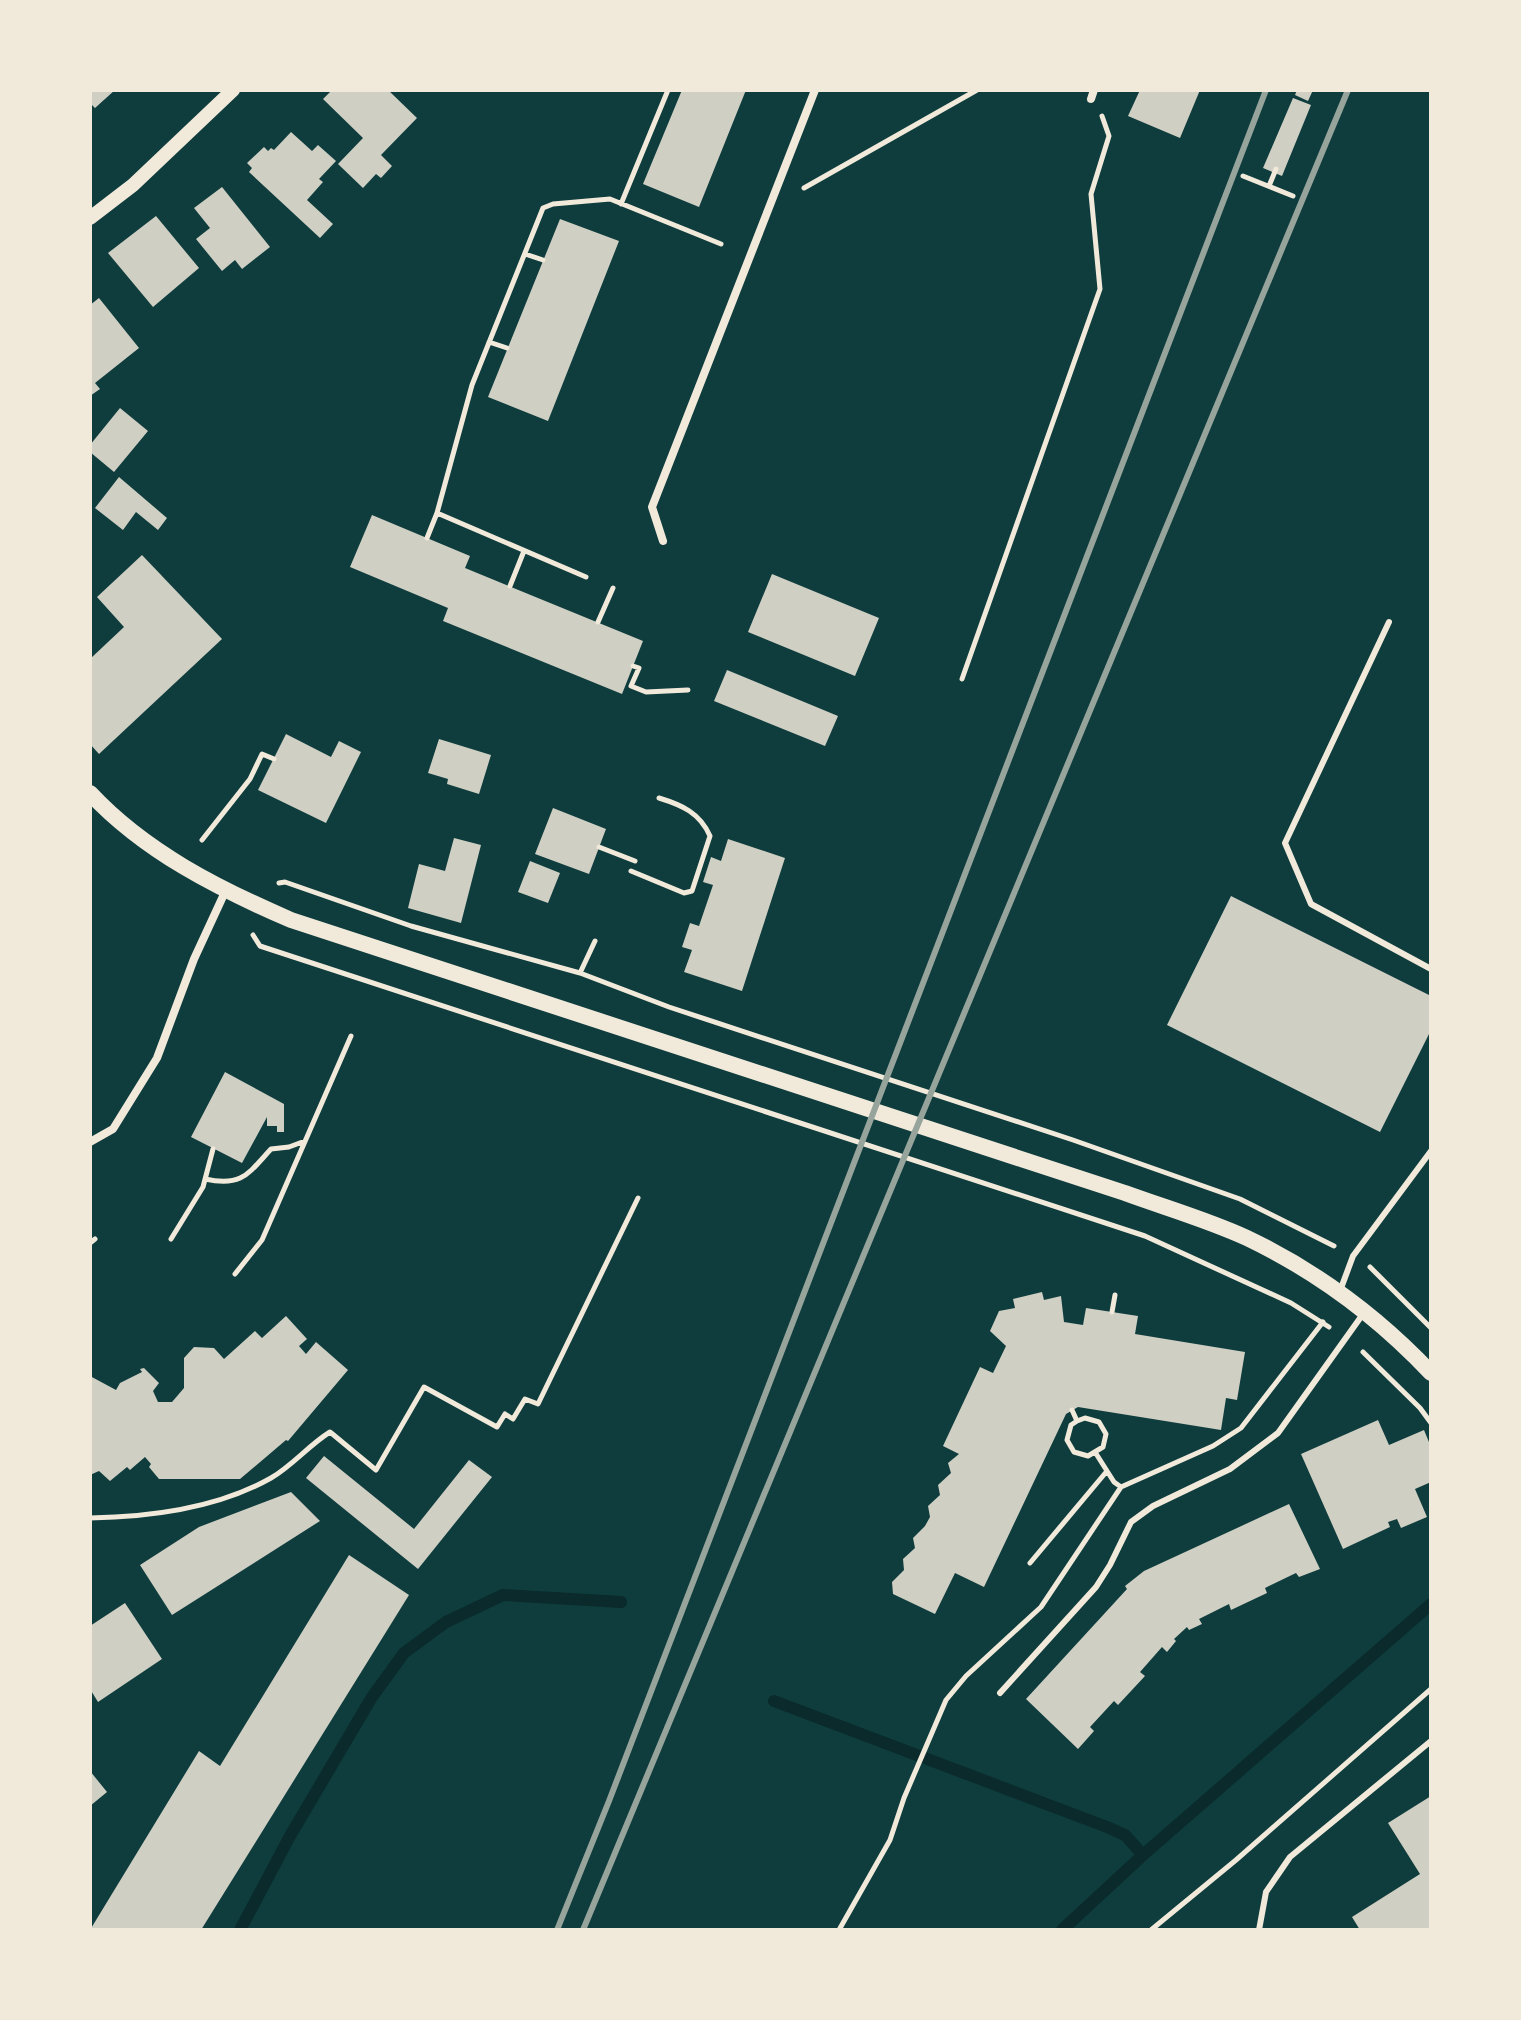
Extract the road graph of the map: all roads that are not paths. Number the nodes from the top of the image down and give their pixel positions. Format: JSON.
{"nodes":[{"id":1,"x":233,"y":90,"type":"edge"},
{"id":2,"x":815,"y":90,"type":"edge"},
{"id":3,"x":90,"y":218,"type":"edge"},
{"id":4,"x":663,"y":541,"type":"dead end"},
{"id":5,"x":1389,"y":622,"type":"dead end"},
{"id":6,"x":90,"y":793,"type":"edge"},
{"id":7,"x":225,"y":892,"type":"junction"},
{"id":8,"x":1431,"y":969,"type":"edge"},
{"id":9,"x":90,"y":1142,"type":"edge"},
{"id":10,"x":1431,"y":1151,"type":"edge"},
{"id":11,"x":1339,"y":1293,"type":"junction"},
{"id":12,"x":1365,"y":1311,"type":"junction"},
{"id":13,"x":1431,"y":1373,"type":"edge"},
{"id":14,"x":1000,"y":1693,"type":"dead end"},
{"id":15,"x":1431,"y":1741,"type":"edge"},
{"id":16,"x":1259,"y":1930,"type":"edge"}],
"edges":[{"from":1,"to":3,"type":"street"},
{"from":2,"to":4,"type":"street"},
{"from":5,"to":8,"type":"lane"},
{"from":6,"to":7,"type":"main road"},
{"from":7,"to":9,"type":"street"},
{"from":7,"to":11,"type":"main road"},
{"from":10,"to":11,"type":"lane"},
{"from":11,"to":12,"type":"main road"},
{"from":12,"to":13,"type":"main road"},
{"from":12,"to":14,"type":"lane"},
{"from":15,"to":16,"type":"lane"}]}
